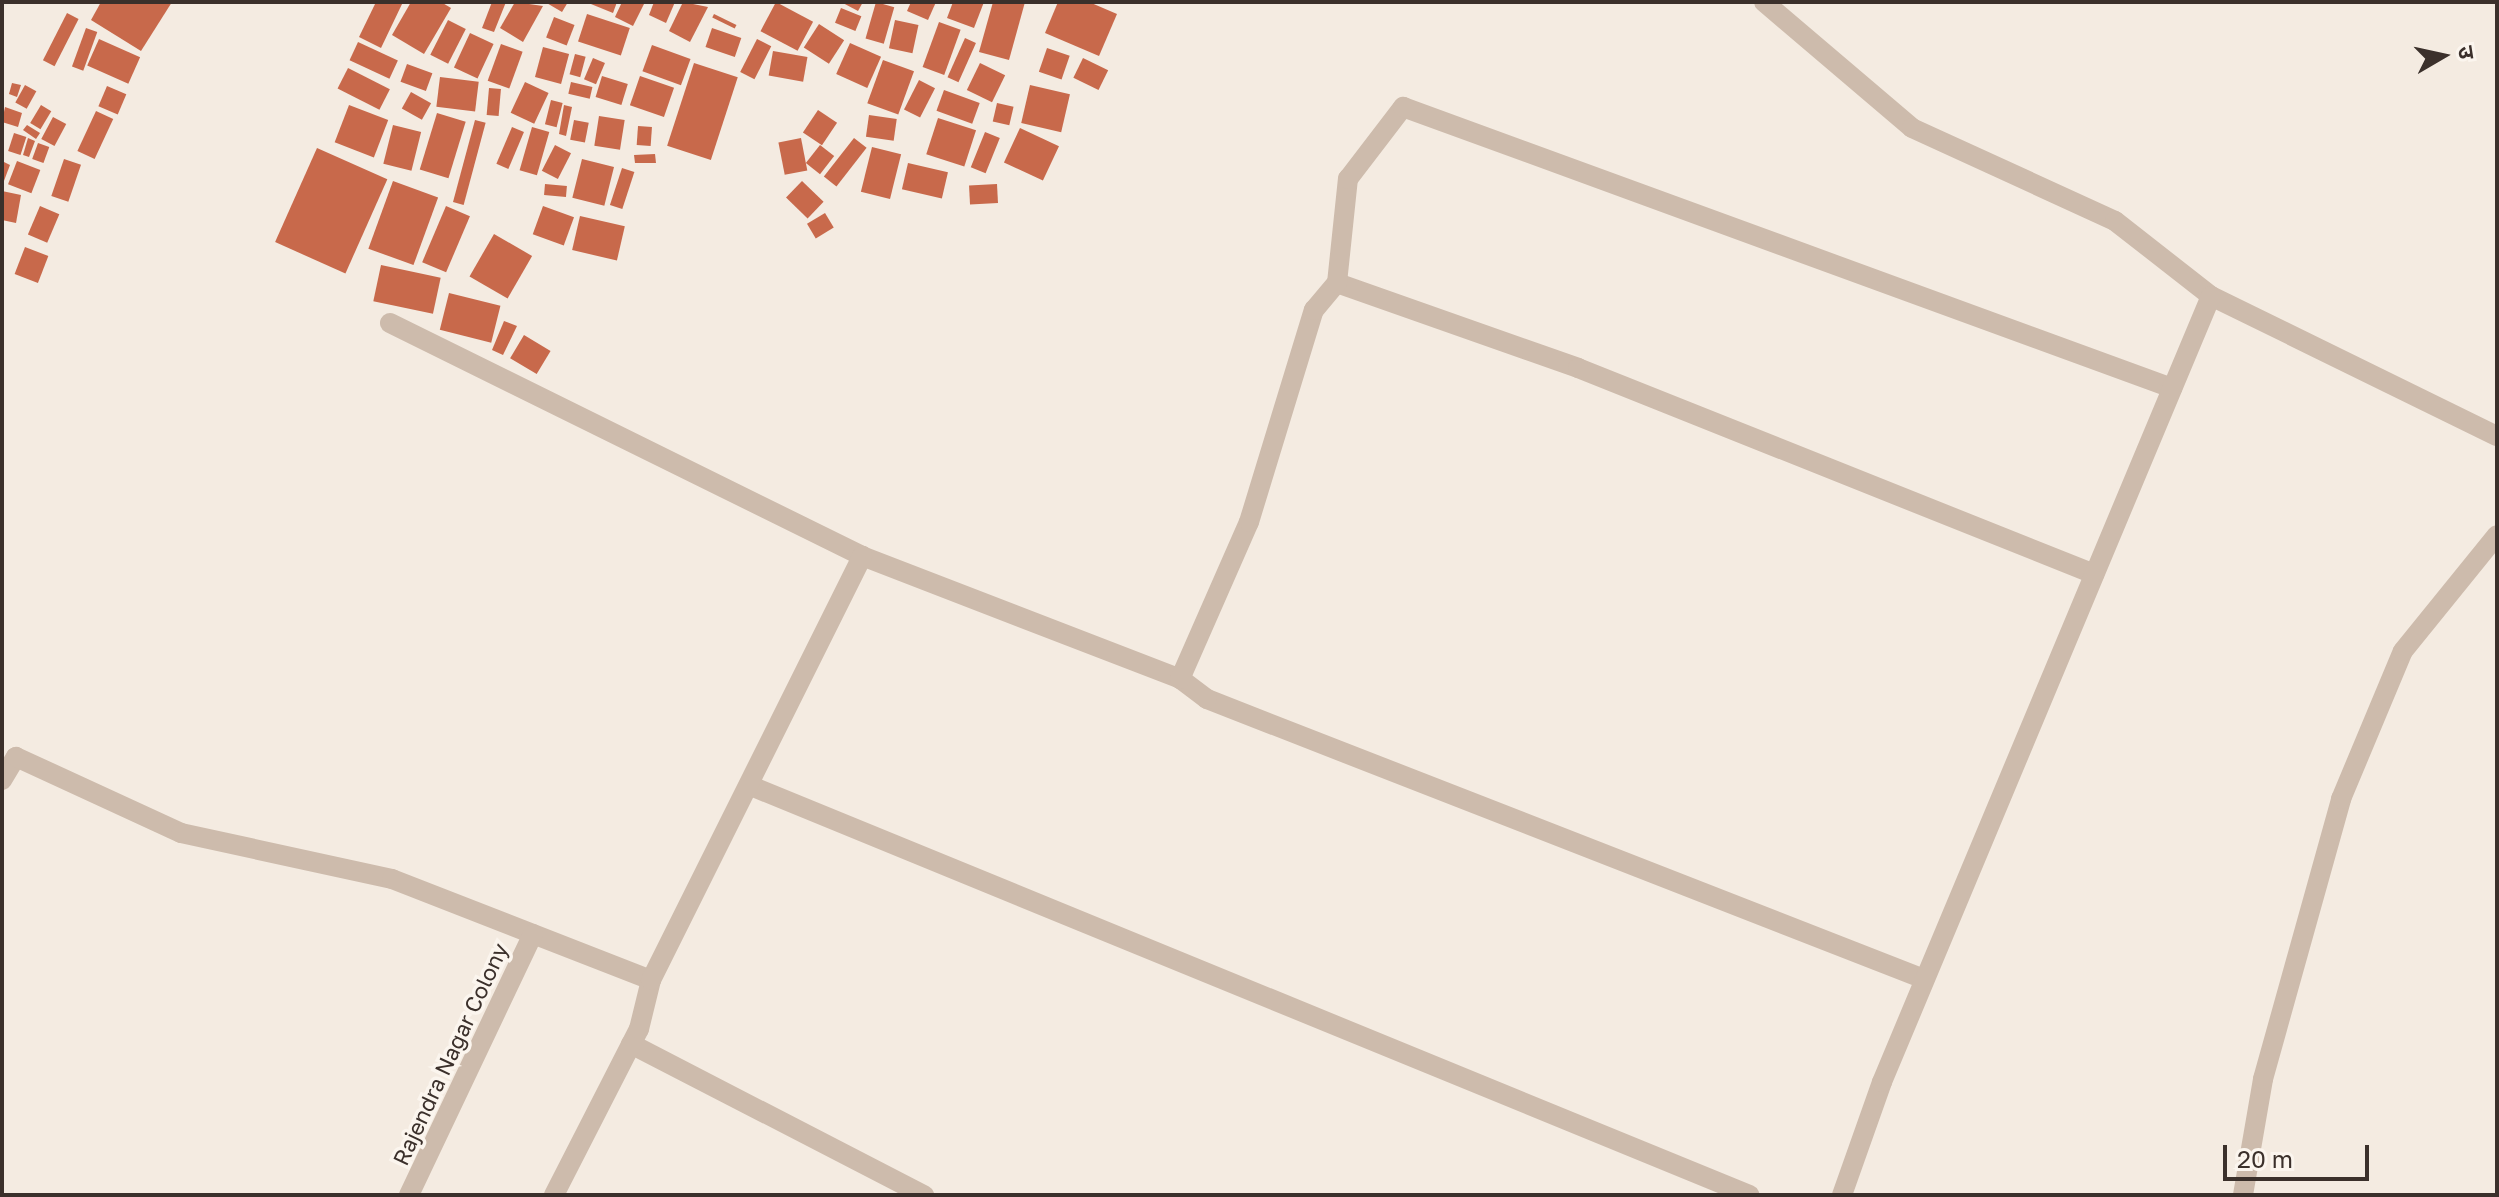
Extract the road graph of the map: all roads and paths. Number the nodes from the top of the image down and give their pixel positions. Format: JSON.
{"nodes":[{"id":1,"x":1764,"y":2,"type":"edge"},
{"id":2,"x":1337,"y":283,"type":"junction"},
{"id":3,"x":2211,"y":296,"type":"junction"},
{"id":4,"x":390,"y":323,"type":"dead end"},
{"id":5,"x":2172,"y":388,"type":"junction"},
{"id":6,"x":2497,"y":436,"type":"edge"},
{"id":7,"x":2497,"y":535,"type":"edge"},
{"id":8,"x":862,"y":556,"type":"junction"},
{"id":9,"x":2094,"y":574,"type":"junction"},
{"id":10,"x":1180,"y":679,"type":"junction"},
{"id":11,"x":2,"y":780,"type":"edge"},
{"id":12,"x":751,"y":786,"type":"junction"},
{"id":13,"x":533,"y":934,"type":"junction"},
{"id":14,"x":1924,"y":979,"type":"junction"},
{"id":15,"x":651,"y":980,"type":"junction"},
{"id":16,"x":631,"y":1044,"type":"junction"},
{"id":17,"x":409,"y":1195,"type":"edge"},
{"id":18,"x":554,"y":1195,"type":"edge"},
{"id":19,"x":924,"y":1195,"type":"edge"},
{"id":20,"x":1749,"y":1195,"type":"edge"},
{"id":21,"x":1842,"y":1195,"type":"edge"},
{"id":22,"x":2243,"y":1195,"type":"edge"}],
"edges":[{"from":1,"to":3,"type":"street"},
{"from":2,"to":5,"type":"street"},
{"from":2,"to":9,"type":"street"},
{"from":2,"to":10,"type":"street"},
{"from":3,"to":5,"type":"street"},
{"from":3,"to":6,"type":"street"},
{"from":4,"to":8,"type":"street"},
{"from":5,"to":9,"type":"street"},
{"from":7,"to":22,"type":"street"},
{"from":8,"to":10,"type":"street"},
{"from":8,"to":12,"type":"street"},
{"from":9,"to":14,"type":"street"},
{"from":10,"to":14,"type":"street"},
{"from":11,"to":13,"type":"street"},
{"from":12,"to":15,"type":"street"},
{"from":12,"to":20,"type":"street"},
{"from":13,"to":15,"type":"street"},
{"from":13,"to":17,"type":"street","name":"Rajendra Nagar Colony"},
{"from":14,"to":21,"type":"street"},
{"from":15,"to":16,"type":"street"},
{"from":16,"to":18,"type":"street"},
{"from":16,"to":19,"type":"street"}]}
